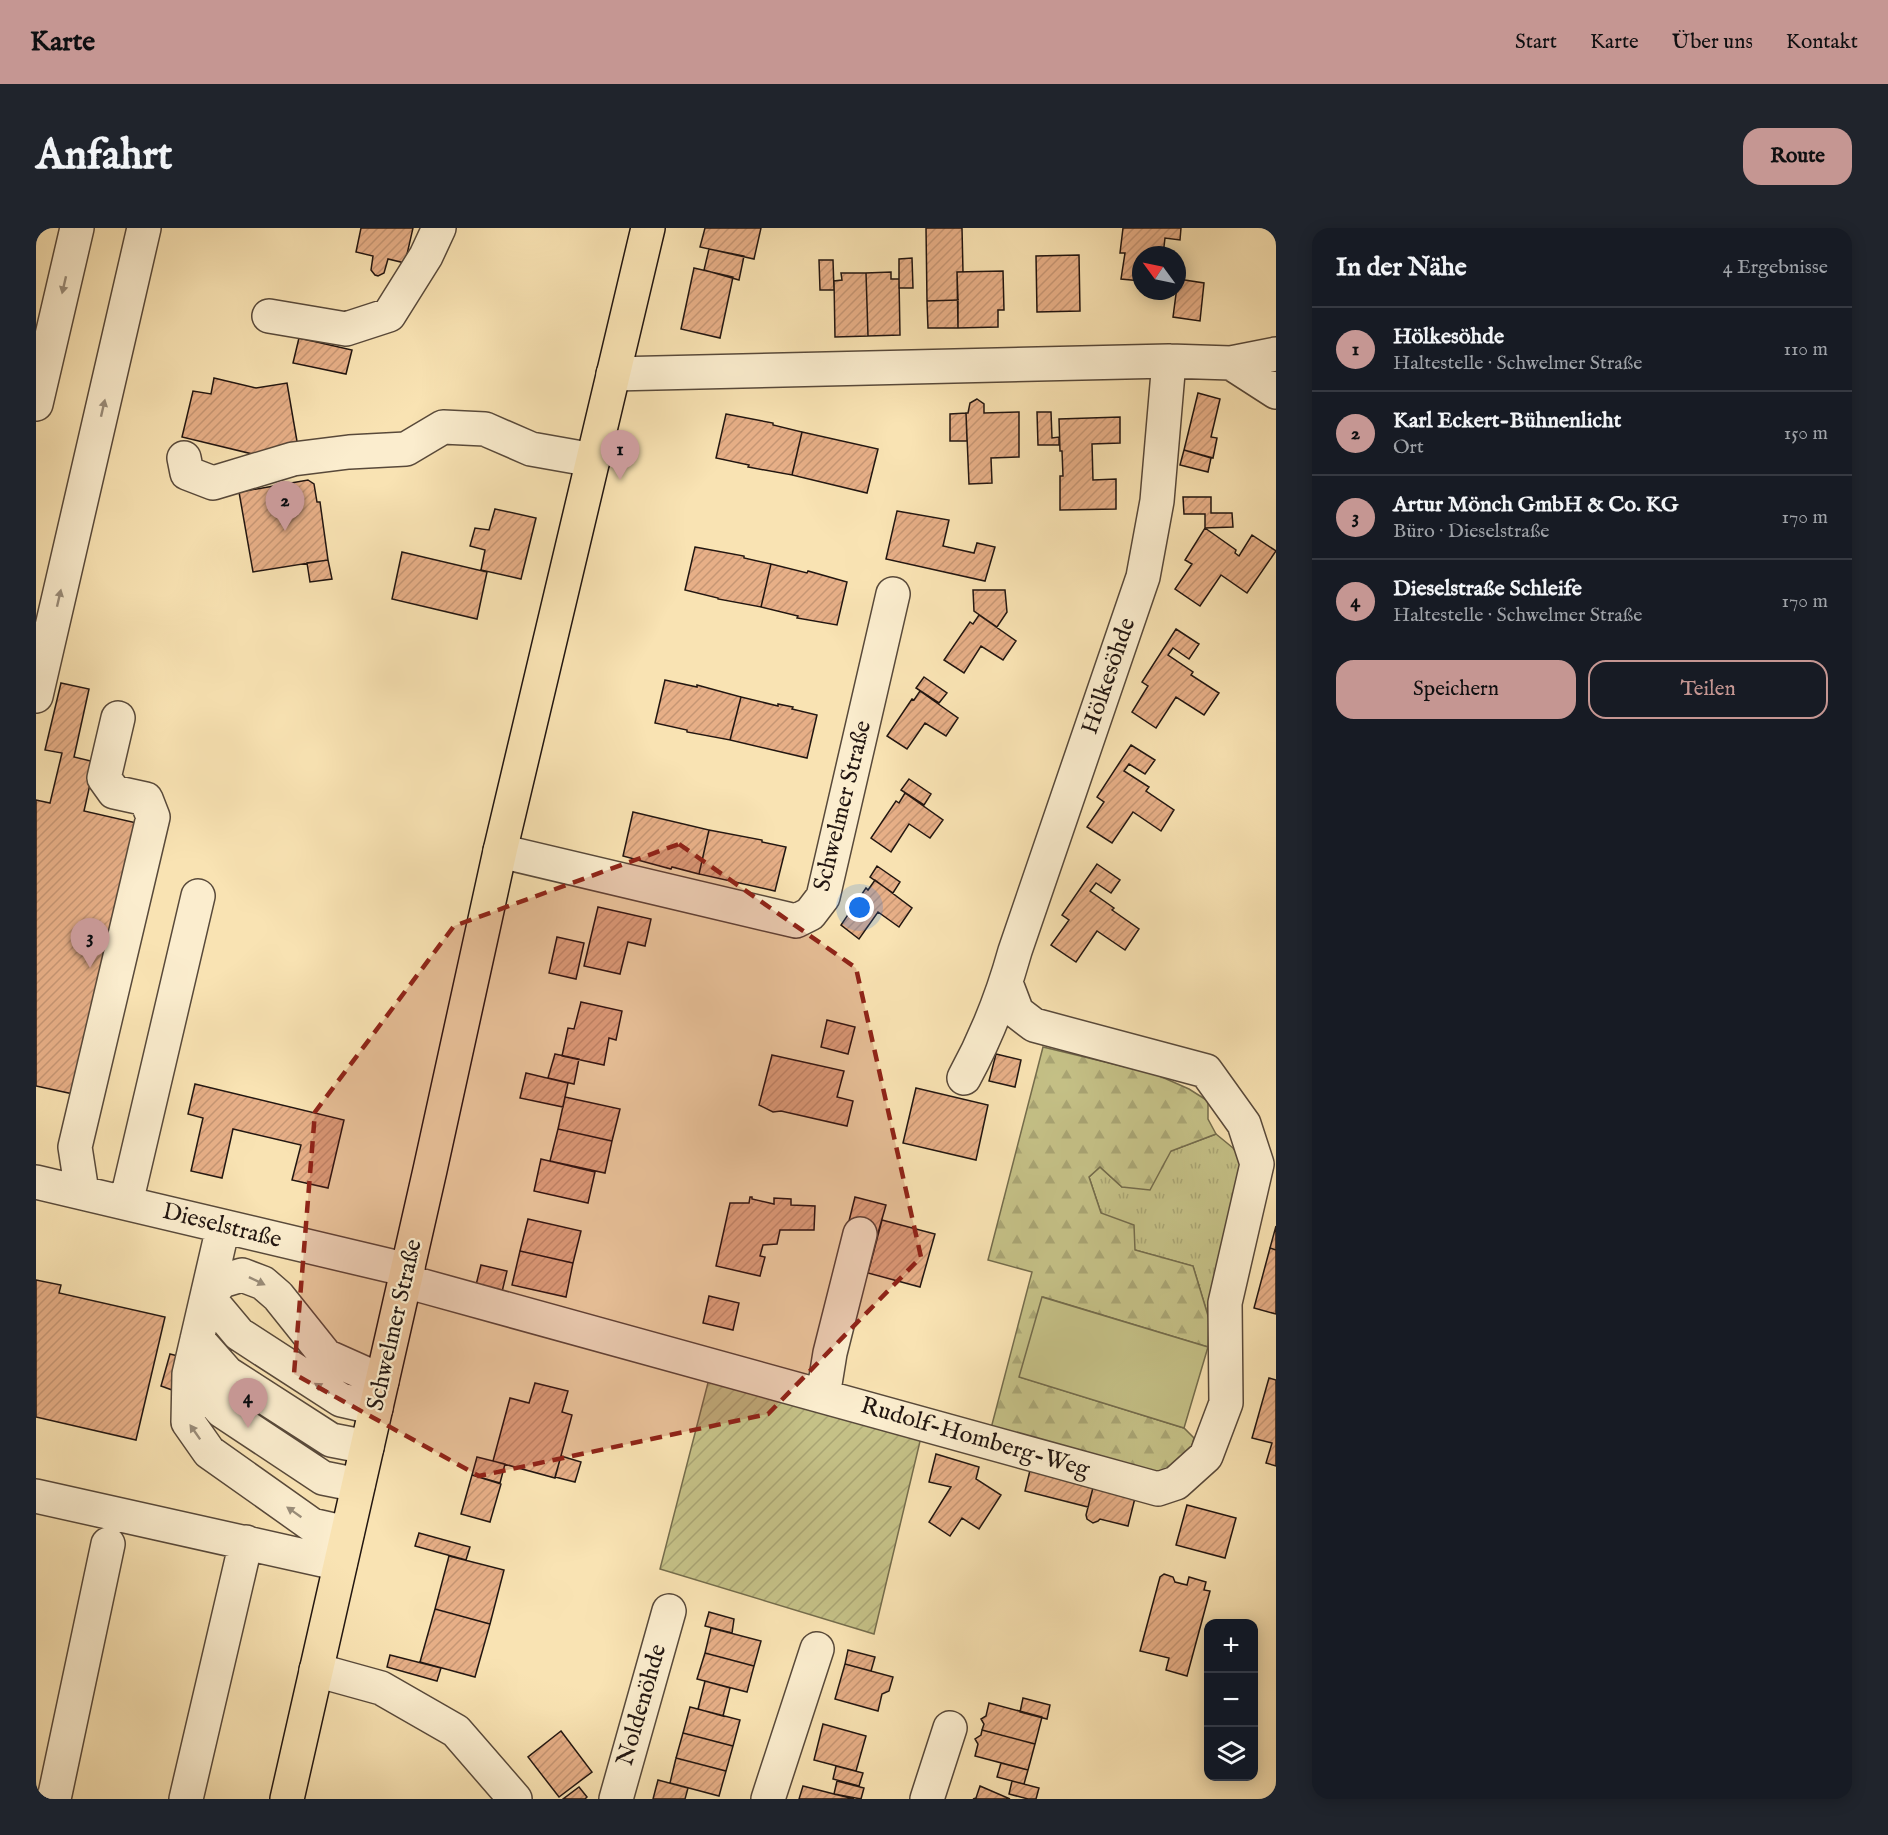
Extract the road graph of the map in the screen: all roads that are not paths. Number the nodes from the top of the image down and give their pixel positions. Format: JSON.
{"nodes":[{"id":1,"x":77,"y":228,"type":"edge"},
{"id":2,"x":144,"y":228,"type":"edge"},
{"id":3,"x":439,"y":228,"type":"edge"},
{"id":4,"x":648,"y":228,"type":"edge"},
{"id":5,"x":268,"y":315,"type":"dead end"},
{"id":6,"x":1276,"y":354,"type":"edge"},
{"id":7,"x":1169,"y":361,"type":"junction"},
{"id":8,"x":1231,"y":363,"type":"junction"},
{"id":9,"x":613,"y":374,"type":"junction"},
{"id":10,"x":1276,"y":392,"type":"edge"},
{"id":11,"x":36,"y":404,"type":"edge"},
{"id":12,"x":184,"y":458,"type":"dead end"},
{"id":13,"x":593,"y":460,"type":"junction"},
{"id":14,"x":893,"y":594,"type":"dead end"},
{"id":15,"x":36,"y":696,"type":"edge"},
{"id":16,"x":118,"y":718,"type":"dead end"},
{"id":17,"x":500,"y":851,"type":"junction"},
{"id":18,"x":198,"y":896,"type":"dead end"},
{"id":19,"x":1006,"y":983,"type":"junction"},
{"id":20,"x":964,"y":1078,"type":"dead end"},
{"id":21,"x":36,"y":1182,"type":"edge"},
{"id":22,"x":82,"y":1192,"type":"junction"},
{"id":23,"x":126,"y":1203,"type":"junction"},
{"id":24,"x":223,"y":1227,"type":"junction"},
{"id":25,"x":860,"y":1234,"type":"dead end"},
{"id":26,"x":406,"y":1275,"type":"junction"},
{"id":27,"x":208,"y":1297,"type":"junction"},
{"id":28,"x":197,"y":1339,"type":"junction"},
{"id":29,"x":189,"y":1374,"type":"junction"},
{"id":30,"x":379,"y":1395,"type":"junction"},
{"id":31,"x":823,"y":1396,"type":"junction"},
{"id":32,"x":367,"y":1447,"type":"junction"},
{"id":33,"x":358,"y":1485,"type":"junction"},
{"id":34,"x":36,"y":1496,"type":"edge"},
{"id":35,"x":246,"y":1542,"type":"junction"},
{"id":36,"x":108,"y":1544,"type":"dead end"},
{"id":37,"x":344,"y":1549,"type":"junction"},
{"id":38,"x":669,"y":1611,"type":"dead end"},
{"id":39,"x":817,"y":1649,"type":"dead end"},
{"id":40,"x":316,"y":1670,"type":"junction"},
{"id":41,"x":951,"y":1728,"type":"dead end"},
{"id":42,"x":54,"y":1799,"type":"edge"},
{"id":43,"x":186,"y":1799,"type":"edge"},
{"id":44,"x":287,"y":1799,"type":"edge"},
{"id":45,"x":514,"y":1799,"type":"edge"},
{"id":46,"x":616,"y":1799,"type":"edge"},
{"id":47,"x":768,"y":1799,"type":"edge"},
{"id":48,"x":927,"y":1799,"type":"edge"}],
"edges":[{"from":1,"to":11,"type":"street","one_way":true},
{"from":15,"to":2,"type":"street","one_way":true},
{"from":3,"to":5,"type":"street"},
{"from":4,"to":9,"type":"main road","name":"Schwelmer Straße"},
{"from":6,"to":8,"type":"street"},
{"from":7,"to":8,"type":"street"},
{"from":7,"to":9,"type":"street"},
{"from":7,"to":19,"type":"street","name":"Hölkesöhde"},
{"from":8,"to":10,"type":"street"},
{"from":9,"to":13,"type":"main road","name":"Schwelmer Straße"},
{"from":12,"to":13,"type":"street"},
{"from":13,"to":17,"type":"main road","name":"Schwelmer Straße"},
{"from":14,"to":17,"type":"street","name":"Schwelmer Straße"},
{"from":16,"to":22,"type":"street"},
{"from":17,"to":26,"type":"main road","name":"Schwelmer Straße"},
{"from":18,"to":23,"type":"street"},
{"from":19,"to":20,"type":"street","name":"Hölkesöhde"},
{"from":19,"to":31,"type":"street","name":"Rudolf-Homberg-Weg"},
{"from":21,"to":22,"type":"street","name":"Dieselstraße"},
{"from":22,"to":23,"type":"street","name":"Dieselstraße"},
{"from":23,"to":24,"type":"street","name":"Dieselstraße"},
{"from":24,"to":26,"type":"street","name":"Dieselstraße"},
{"from":24,"to":27,"type":"street"},
{"from":25,"to":31,"type":"street"},
{"from":26,"to":30,"type":"main road","name":"Schwelmer Straße"},
{"from":26,"to":31,"type":"street","name":"Rudolf-Homberg-Weg"},
{"from":27,"to":28,"type":"street"},
{"from":30,"to":27,"type":"street","one_way":true},
{"from":27,"to":30,"type":"street","one_way":true},
{"from":28,"to":29,"type":"street"},
{"from":28,"to":32,"type":"street"},
{"from":29,"to":33,"type":"street"},
{"from":37,"to":29,"type":"street","one_way":true},
{"from":30,"to":32,"type":"main road","name":"Schwelmer Straße"},
{"from":32,"to":33,"type":"main road","name":"Schwelmer Straße"},
{"from":33,"to":37,"type":"main road","name":"Schwelmer Straße"},
{"from":34,"to":35,"type":"street"},
{"from":35,"to":37,"type":"street"},
{"from":35,"to":43,"type":"street"},
{"from":36,"to":42,"type":"street"},
{"from":37,"to":40,"type":"main road","name":"Schwelmer Straße"},
{"from":38,"to":46,"type":"street","name":"Noldenöhde"},
{"from":39,"to":47,"type":"street"},
{"from":40,"to":44,"type":"main road","name":"Schwelmer Straße"},
{"from":40,"to":45,"type":"street"},
{"from":41,"to":48,"type":"street"}]}
